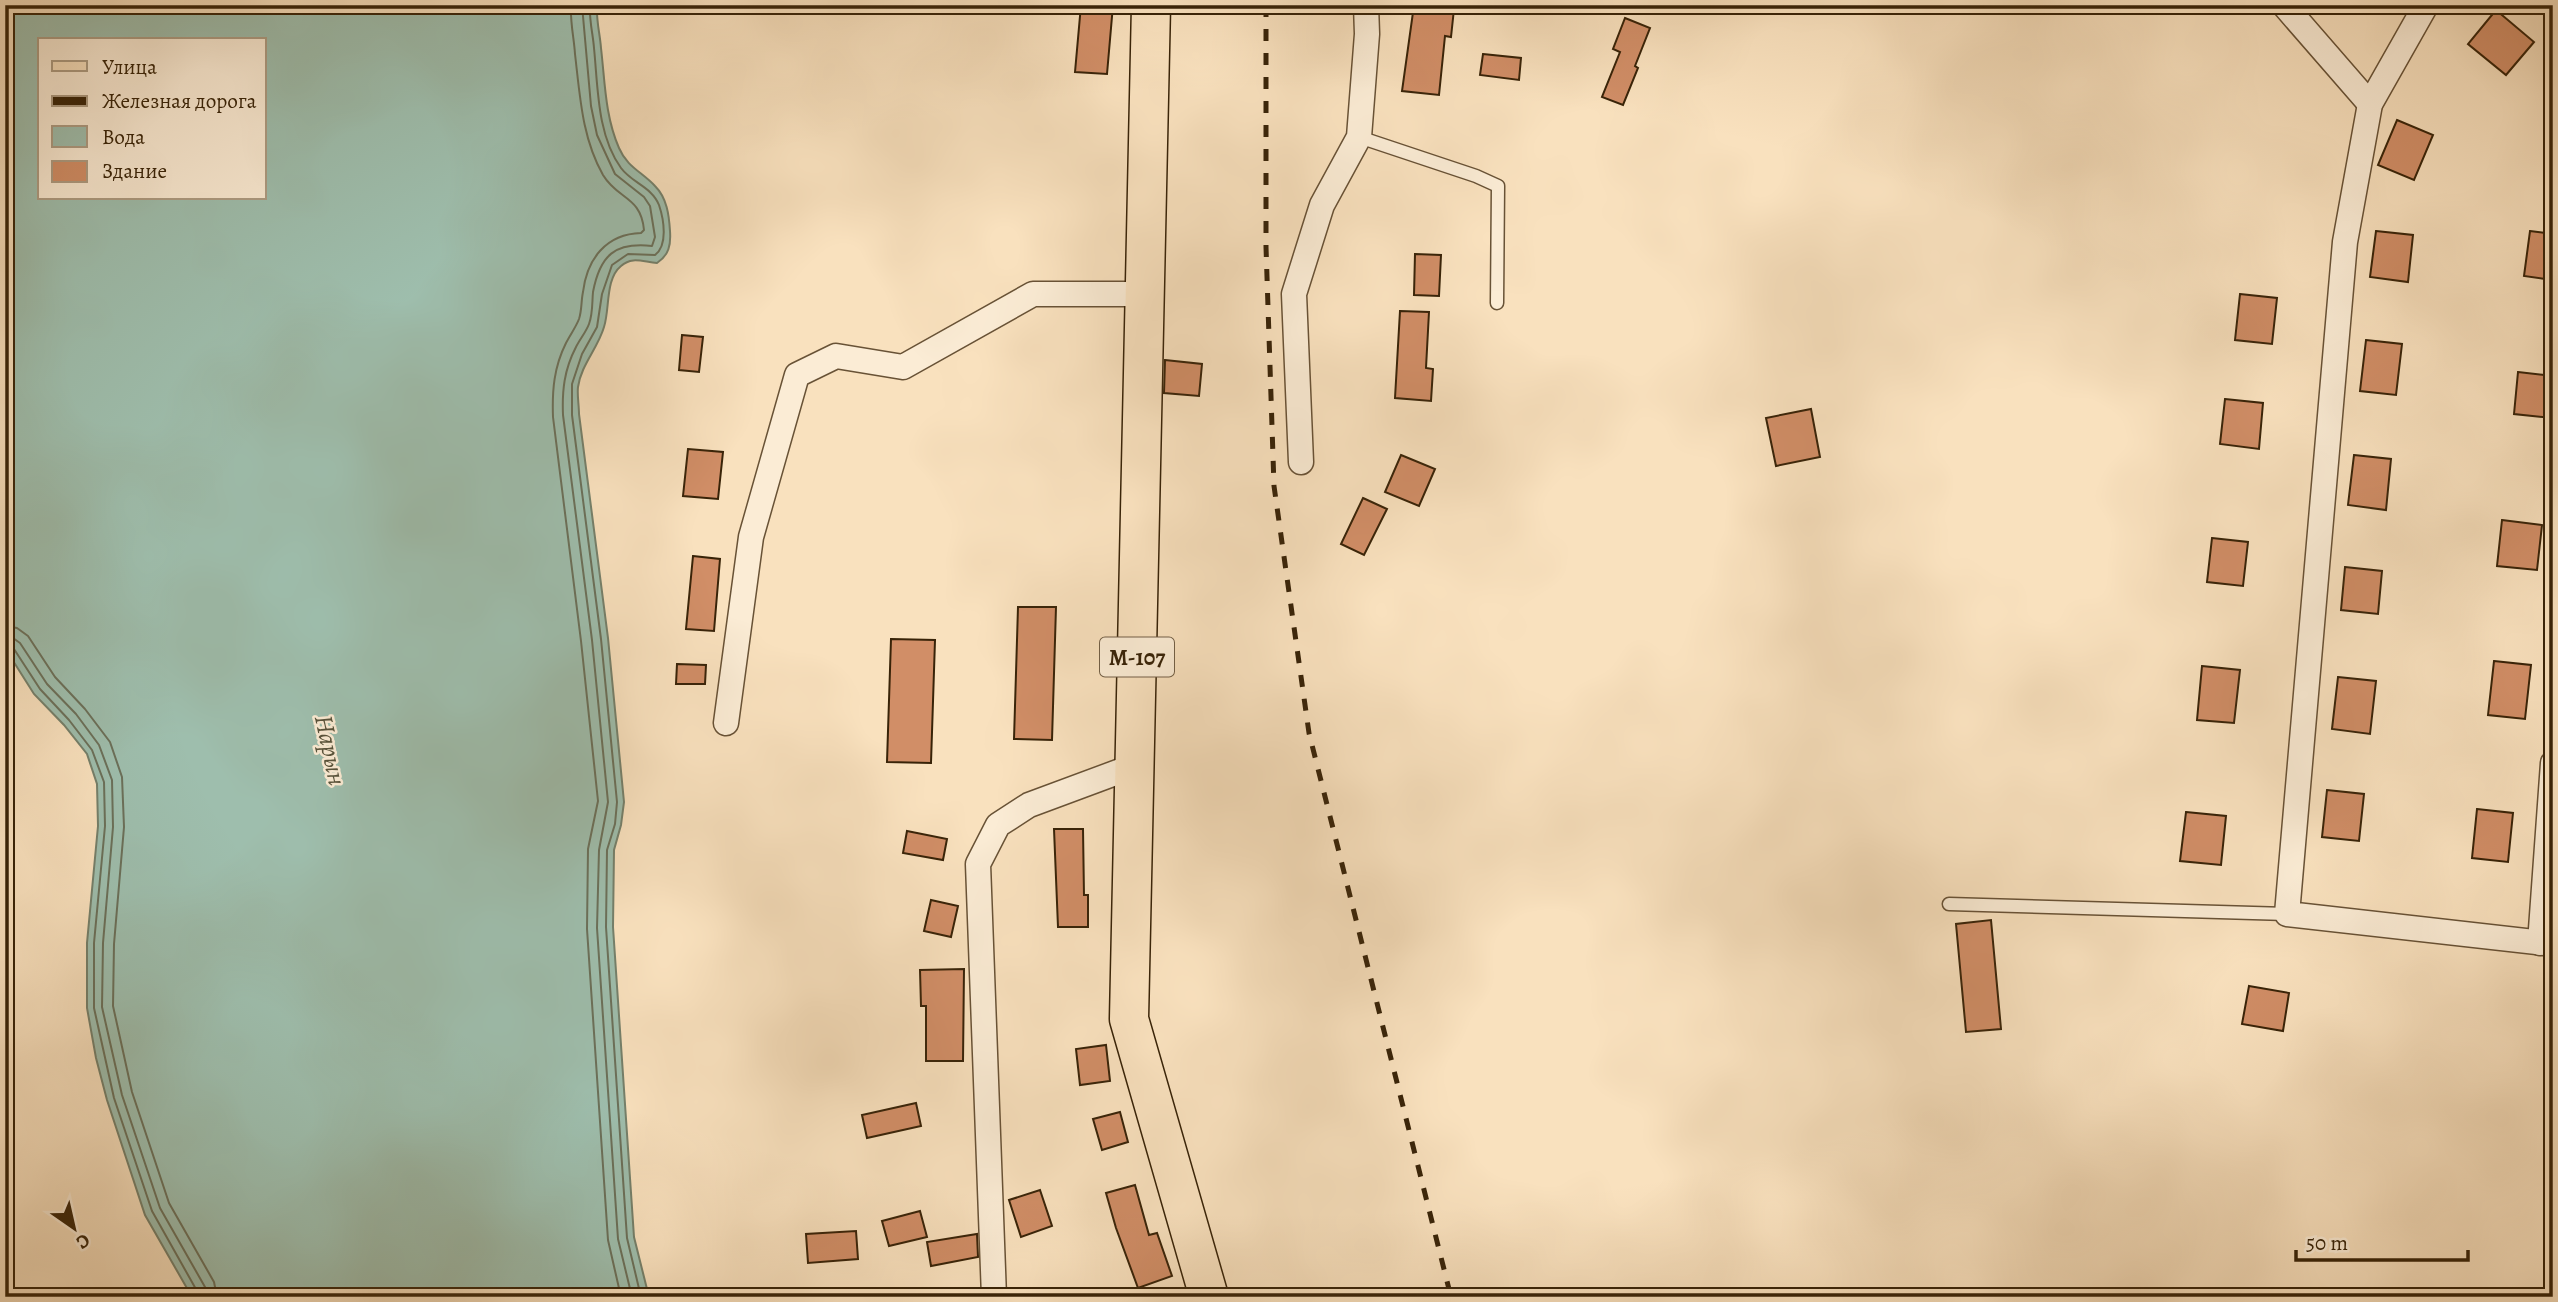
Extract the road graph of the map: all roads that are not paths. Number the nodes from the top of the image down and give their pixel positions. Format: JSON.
{"nodes":[{"id":1,"x":1151,"y":5,"type":"edge"},
{"id":2,"x":1366,"y":5,"type":"edge"},
{"id":3,"x":2284,"y":5,"type":"edge"},
{"id":4,"x":2426,"y":5,"type":"edge"},
{"id":5,"x":2370,"y":104,"type":"junction"},
{"id":6,"x":1359,"y":137,"type":"junction"},
{"id":7,"x":1144,"y":294,"type":"junction"},
{"id":8,"x":1497,"y":303,"type":"dead end"},
{"id":9,"x":1301,"y":462,"type":"dead end"},
{"id":10,"x":726,"y":723,"type":"dead end"},
{"id":11,"x":2553,"y":763,"type":"edge"},
{"id":12,"x":1134,"y":766,"type":"junction"},
{"id":13,"x":1949,"y":904,"type":"dead end"},
{"id":14,"x":2287,"y":914,"type":"junction"},
{"id":15,"x":2546,"y":944,"type":"edge"},
{"id":16,"x":993,"y":1297,"type":"edge"},
{"id":17,"x":1209,"y":1297,"type":"edge"}],
"edges":[{"from":1,"to":7,"type":"main road","number":"М-107"},
{"from":2,"to":6,"type":"street"},
{"from":3,"to":5,"type":"street"},
{"from":4,"to":5,"type":"street"},
{"from":5,"to":14,"type":"street"},
{"from":6,"to":8,"type":"lane"},
{"from":6,"to":9,"type":"street"},
{"from":7,"to":10,"type":"street"},
{"from":7,"to":12,"type":"main road","number":"М-107"},
{"from":11,"to":15,"type":"street"},
{"from":12,"to":16,"type":"street"},
{"from":12,"to":17,"type":"main road","number":"М-107"},
{"from":13,"to":14,"type":"lane"},
{"from":14,"to":15,"type":"street"}]}
